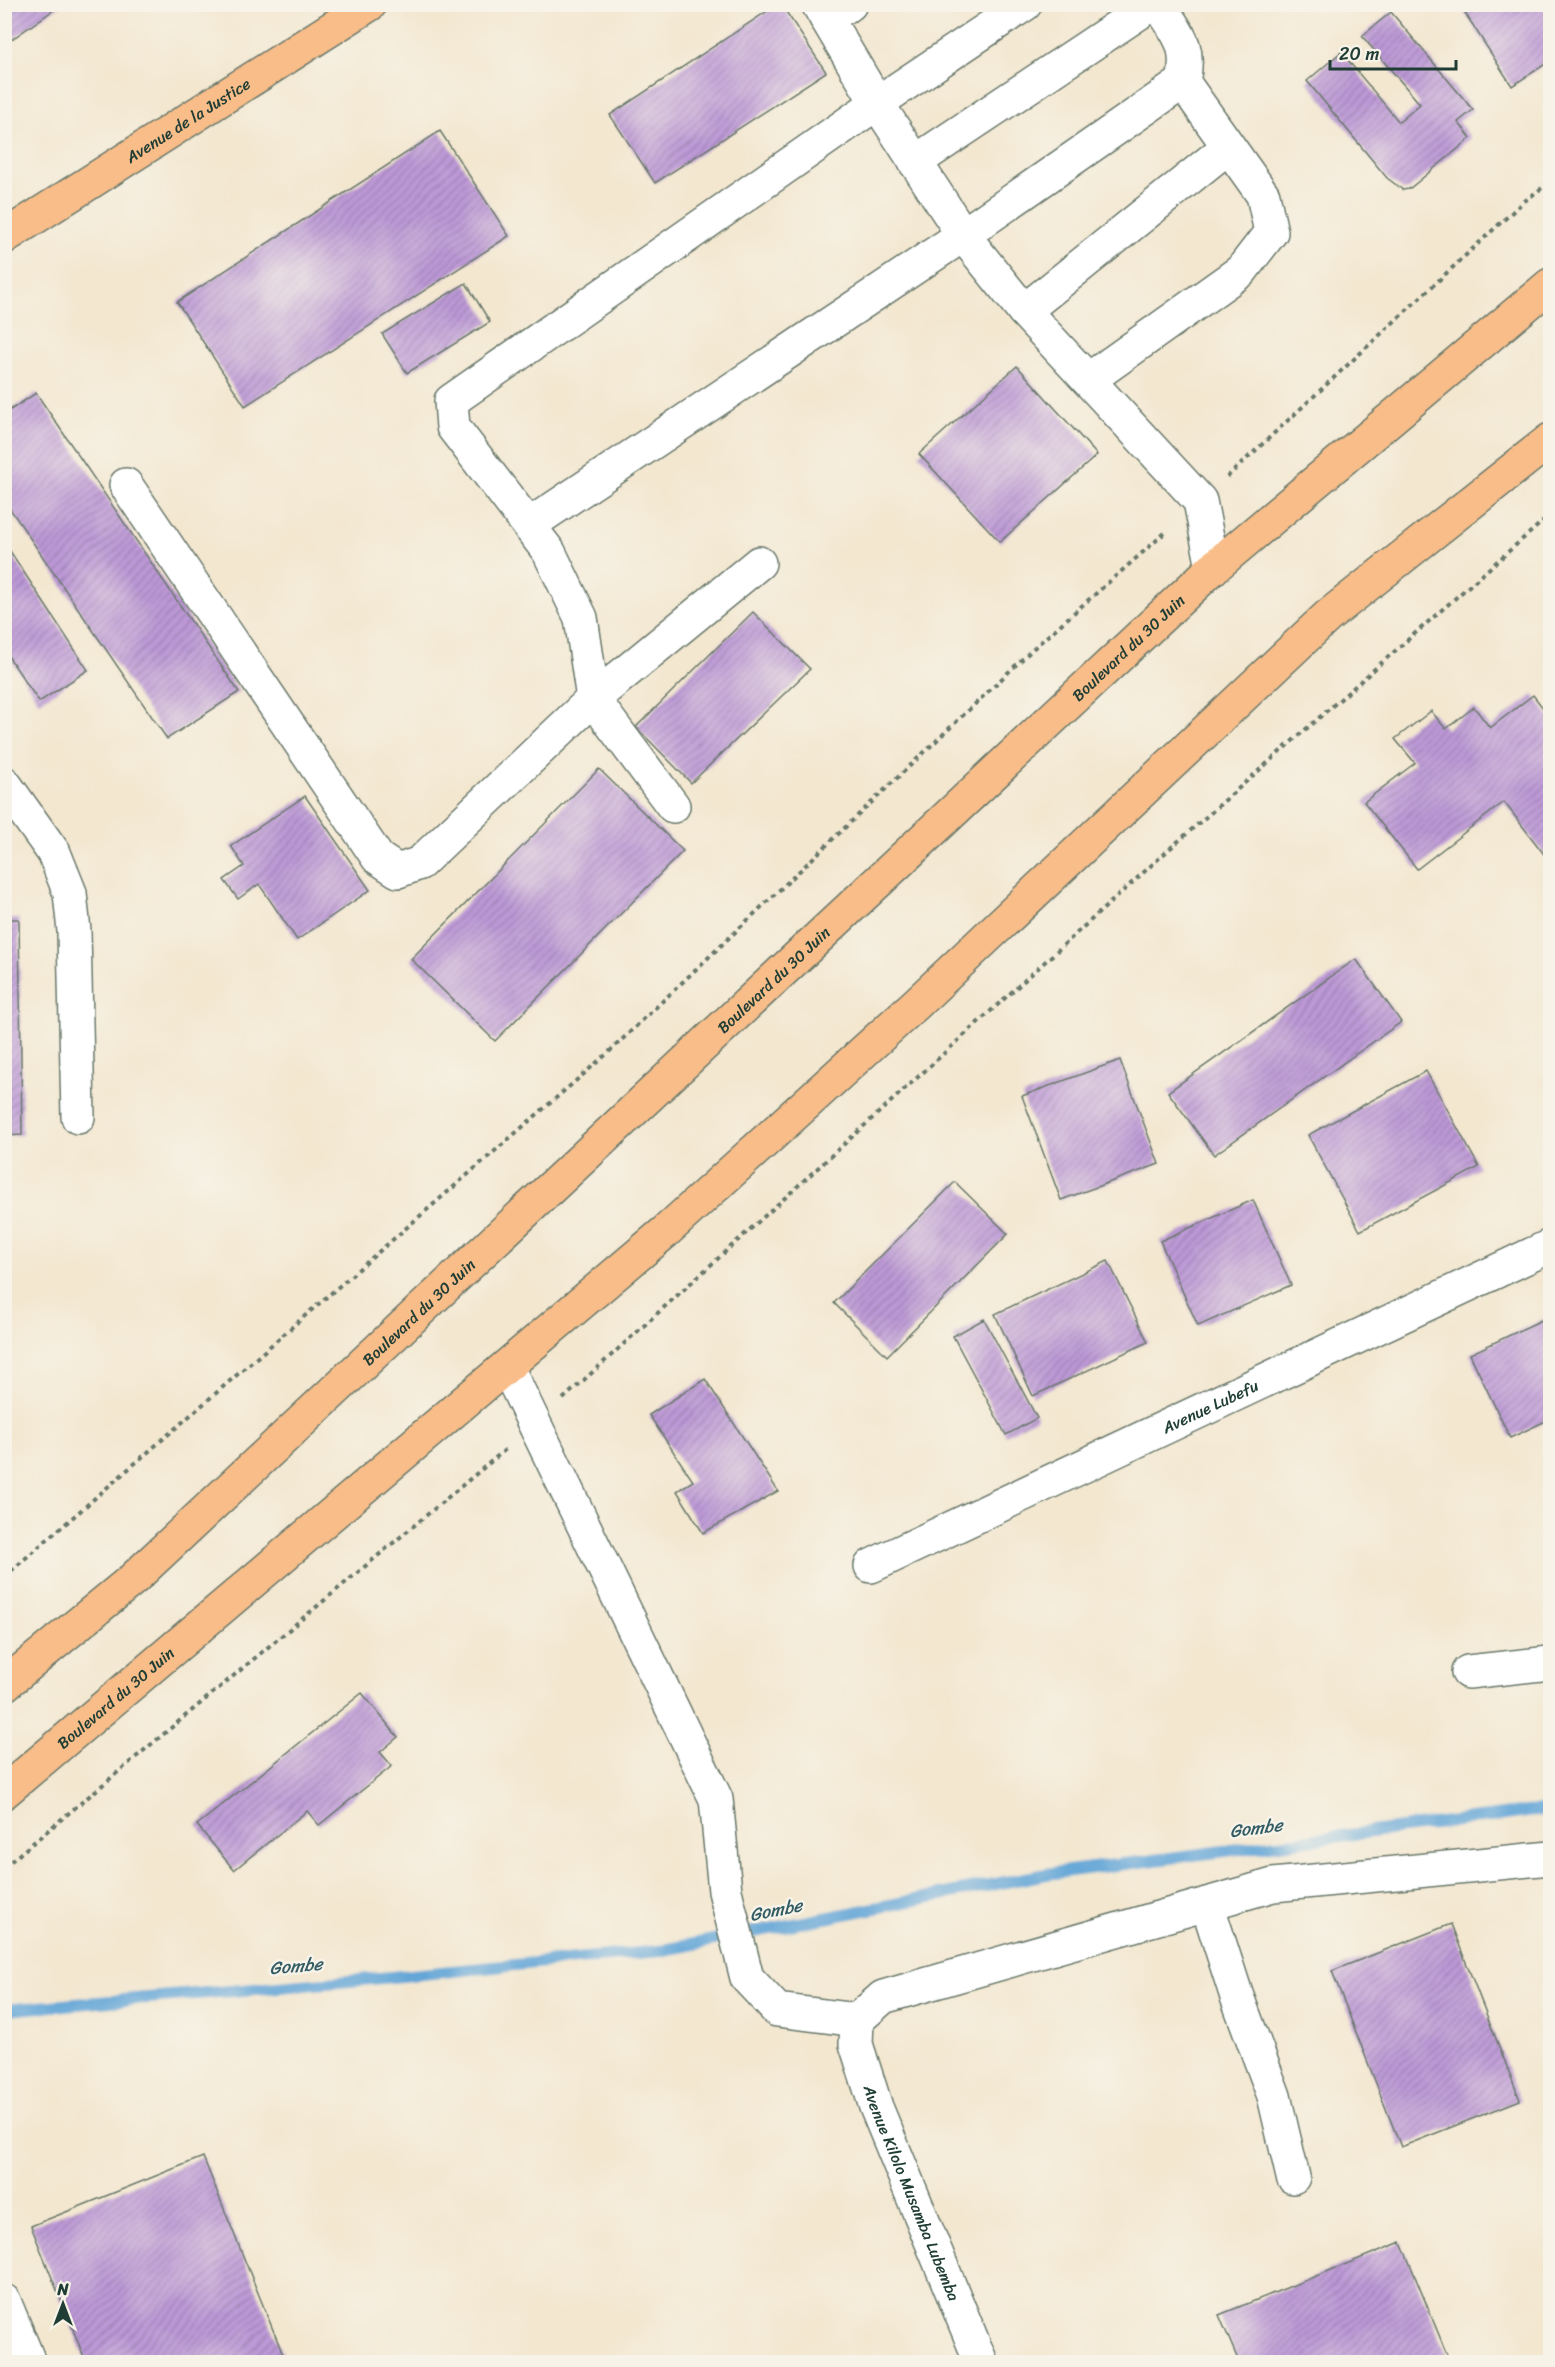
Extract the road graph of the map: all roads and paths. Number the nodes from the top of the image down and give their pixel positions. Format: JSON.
{"nodes":[{"id":1,"x":370,"y":4,"type":"edge"},
{"id":2,"x":1025,"y":4,"type":"edge"},
{"id":3,"x":1152,"y":4,"type":"edge"},
{"id":4,"x":1159,"y":4,"type":"edge"},
{"id":5,"x":831,"y":9,"type":"edge"},
{"id":6,"x":1183,"y":82,"type":"junction"},
{"id":7,"x":877,"y":103,"type":"junction"},
{"id":8,"x":1228,"y":147,"type":"junction"},
{"id":9,"x":915,"y":162,"type":"junction"},
{"id":10,"x":1551,"y":182,"type":"edge"},
{"id":11,"x":963,"y":235,"type":"junction"},
{"id":12,"x":4,"y":237,"type":"edge"},
{"id":13,"x":1551,"y":285,"type":"edge"},
{"id":14,"x":1024,"y":311,"type":"junction"},
{"id":15,"x":1088,"y":380,"type":"junction"},
{"id":16,"x":1551,"y":440,"type":"edge"},
{"id":17,"x":126,"y":485,"type":"dead end"},
{"id":18,"x":1200,"y":501,"type":"junction"},
{"id":19,"x":1551,"y":515,"type":"edge"},
{"id":20,"x":529,"y":525,"type":"junction"},
{"id":21,"x":759,"y":563,"type":"dead end"},
{"id":22,"x":1213,"y":568,"type":"junction"},
{"id":23,"x":593,"y":699,"type":"junction"},
{"id":24,"x":4,"y":783,"type":"edge"},
{"id":25,"x":673,"y":806,"type":"dead end"},
{"id":26,"x":78,"y":1117,"type":"dead end"},
{"id":27,"x":1551,"y":1246,"type":"edge"},
{"id":28,"x":507,"y":1367,"type":"junction"},
{"id":29,"x":535,"y":1425,"type":"junction"},
{"id":30,"x":871,"y":1566,"type":"dead end"},
{"id":31,"x":4,"y":1576,"type":"edge"},
{"id":32,"x":1551,"y":1663,"type":"edge"},
{"id":33,"x":1468,"y":1672,"type":"dead end"},
{"id":34,"x":4,"y":1685,"type":"edge"},
{"id":35,"x":4,"y":1792,"type":"edge"},
{"id":36,"x":1551,"y":1858,"type":"edge"},
{"id":37,"x":4,"y":1867,"type":"edge"},
{"id":38,"x":1207,"y":1904,"type":"junction"},
{"id":39,"x":857,"y":2020,"type":"junction"},
{"id":40,"x":1293,"y":2177,"type":"dead end"},
{"id":41,"x":4,"y":2301,"type":"edge"},
{"id":42,"x":28,"y":2362,"type":"edge"},
{"id":43,"x":981,"y":2362,"type":"edge"}],
"edges":[{"from":1,"to":12,"type":"main road","name":"Avenue de la Justice"},
{"from":2,"to":7,"type":"street"},
{"from":3,"to":9,"type":"street"},
{"from":4,"to":6,"type":"street"},
{"from":5,"to":7,"type":"street"},
{"from":6,"to":8,"type":"street"},
{"from":6,"to":11,"type":"street"},
{"from":7,"to":9,"type":"street"},
{"from":7,"to":20,"type":"street"},
{"from":8,"to":14,"type":"street"},
{"from":8,"to":15,"type":"street"},
{"from":9,"to":11,"type":"street"},
{"from":10,"to":18,"type":"path"},
{"from":11,"to":14,"type":"street"},
{"from":11,"to":20,"type":"street"},
{"from":13,"to":22,"type":"main road","name":"Boulevard du 30 Juin"},
{"from":14,"to":15,"type":"street"},
{"from":15,"to":18,"type":"street"},
{"from":16,"to":28,"type":"main road","name":"Boulevard du 30 Juin"},
{"from":17,"to":23,"type":"street"},
{"from":18,"to":22,"type":"street"},
{"from":18,"to":31,"type":"path"},
{"from":19,"to":29,"type":"path"},
{"from":20,"to":23,"type":"street"},
{"from":21,"to":23,"type":"street"},
{"from":22,"to":34,"type":"main road","name":"Boulevard du 30 Juin"},
{"from":23,"to":25,"type":"street"},
{"from":24,"to":26,"type":"street"},
{"from":27,"to":30,"type":"street","name":"Avenue Lubefu"},
{"from":28,"to":29,"type":"street"},
{"from":28,"to":35,"type":"main road","name":"Boulevard du 30 Juin"},
{"from":29,"to":37,"type":"path"},
{"from":29,"to":39,"type":"street"},
{"from":32,"to":33,"type":"street"},
{"from":36,"to":38,"type":"street"},
{"from":38,"to":39,"type":"street"},
{"from":38,"to":40,"type":"street"},
{"from":39,"to":43,"type":"street","name":"Avenue Kilolo Musamba Lubemba"},
{"from":41,"to":42,"type":"street"}]}
